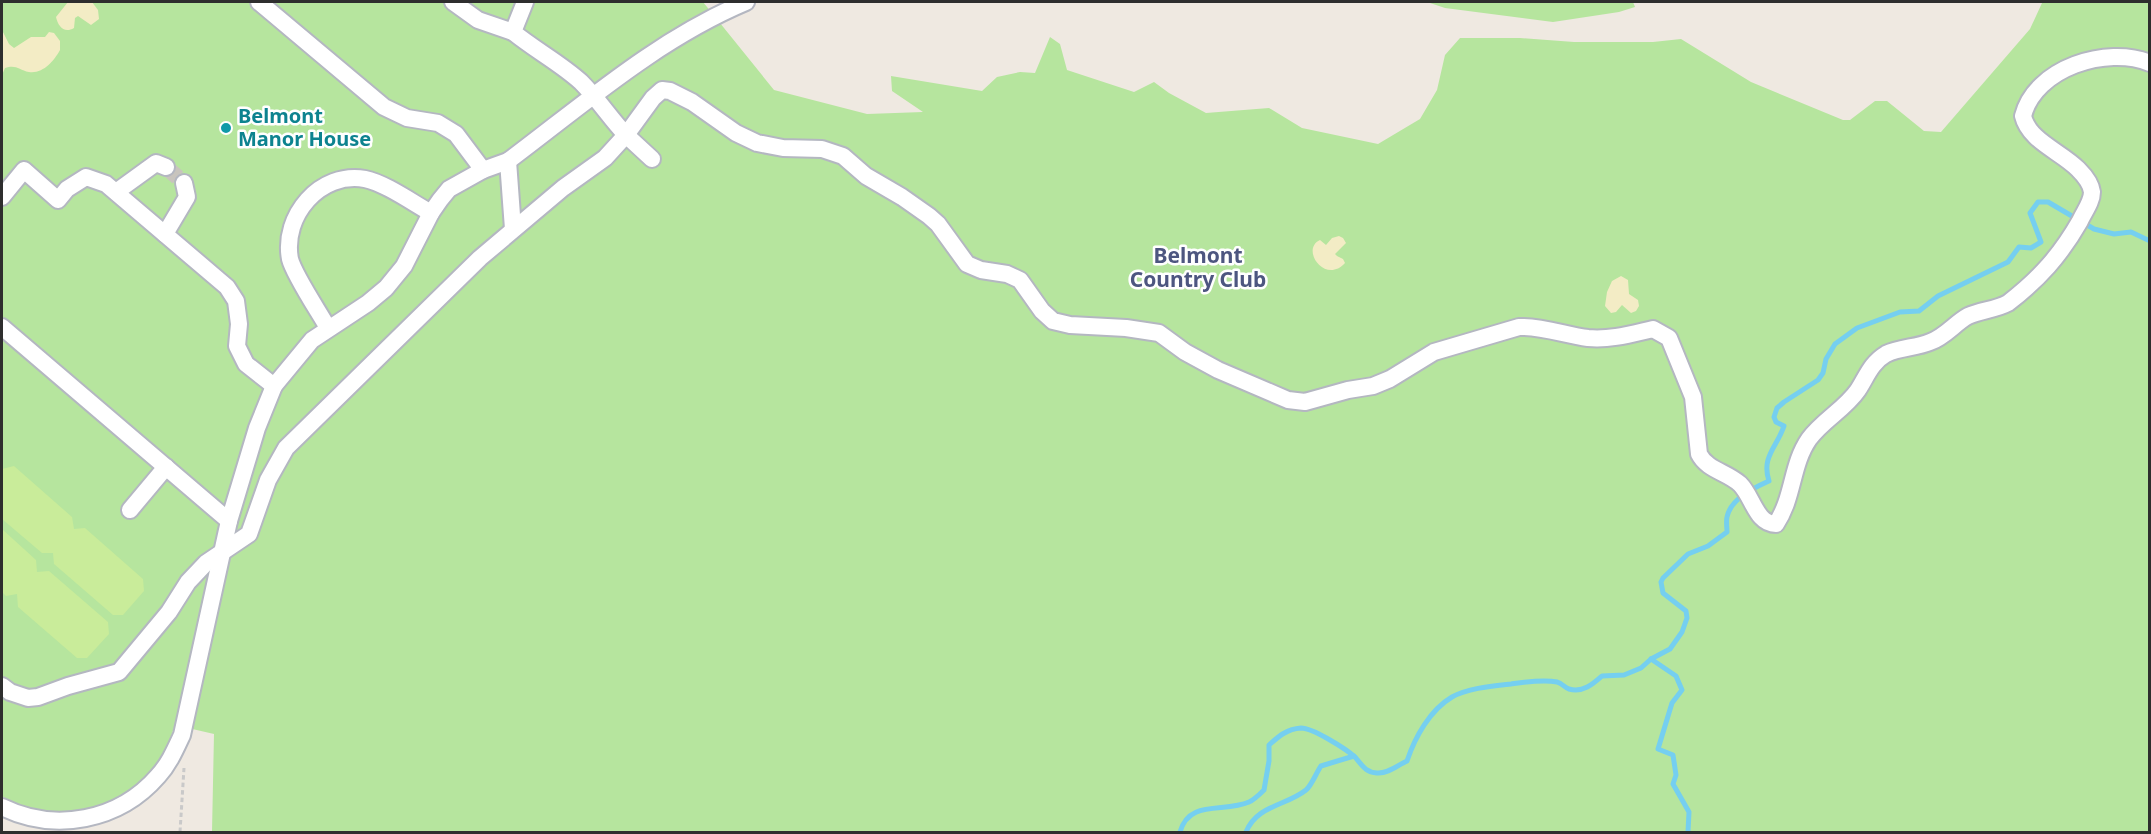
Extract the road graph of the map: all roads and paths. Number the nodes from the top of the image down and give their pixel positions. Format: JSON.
{"nodes":[{"id":1,"x":259,"y":2,"type":"edge"},
{"id":2,"x":453,"y":2,"type":"edge"},
{"id":3,"x":525,"y":2,"type":"edge"},
{"id":4,"x":746,"y":2,"type":"edge"},
{"id":5,"x":513,"y":32,"type":"junction"},
{"id":6,"x":2150,"y":63,"type":"edge"},
{"id":7,"x":594,"y":96,"type":"junction"},
{"id":8,"x":626,"y":135,"type":"junction"},
{"id":9,"x":652,"y":159,"type":"dead end"},
{"id":10,"x":508,"y":161,"type":"junction"},
{"id":11,"x":165,"y":166,"type":"dead end"},
{"id":12,"x":483,"y":170,"type":"junction"},
{"id":13,"x":184,"y":183,"type":"dead end"},
{"id":14,"x":116,"y":192,"type":"junction"},
{"id":15,"x":2,"y":197,"type":"edge"},
{"id":16,"x":431,"y":213,"type":"junction"},
{"id":17,"x":513,"y":229,"type":"junction"},
{"id":18,"x":165,"y":234,"type":"junction"},
{"id":19,"x":2,"y":327,"type":"edge"},
{"id":20,"x":328,"y":328,"type":"junction"},
{"id":21,"x":274,"y":386,"type":"junction"},
{"id":22,"x":166,"y":467,"type":"junction"},
{"id":23,"x":130,"y":510,"type":"dead end"},
{"id":24,"x":229,"y":521,"type":"junction"},
{"id":25,"x":221,"y":552,"type":"junction"},
{"id":26,"x":2,"y":686,"type":"edge"},
{"id":27,"x":184,"y":767,"type":"dead end"},
{"id":28,"x":2,"y":807,"type":"edge"},
{"id":29,"x":180,"y":832,"type":"edge"}],
"edges":[{"from":1,"to":12,"type":"street"},
{"from":2,"to":5,"type":"street"},
{"from":3,"to":5,"type":"street"},
{"from":4,"to":7,"type":"street"},
{"from":5,"to":7,"type":"street"},
{"from":6,"to":8,"type":"street"},
{"from":7,"to":8,"type":"street"},
{"from":7,"to":10,"type":"street"},
{"from":8,"to":9,"type":"street"},
{"from":8,"to":17,"type":"street"},
{"from":10,"to":12,"type":"street"},
{"from":10,"to":17,"type":"street"},
{"from":11,"to":14,"type":"street"},
{"from":12,"to":16,"type":"street"},
{"from":13,"to":18,"type":"street"},
{"from":14,"to":15,"type":"street"},
{"from":14,"to":18,"type":"street"},
{"from":16,"to":20,"type":"street"},
{"from":16,"to":20,"type":"street"},
{"from":17,"to":25,"type":"street"},
{"from":18,"to":21,"type":"street"},
{"from":19,"to":22,"type":"street"},
{"from":20,"to":21,"type":"street"},
{"from":21,"to":24,"type":"street"},
{"from":22,"to":23,"type":"street"},
{"from":22,"to":24,"type":"street"},
{"from":24,"to":25,"type":"street"},
{"from":25,"to":26,"type":"street"},
{"from":25,"to":28,"type":"street"},
{"from":27,"to":29,"type":"path"}]}
